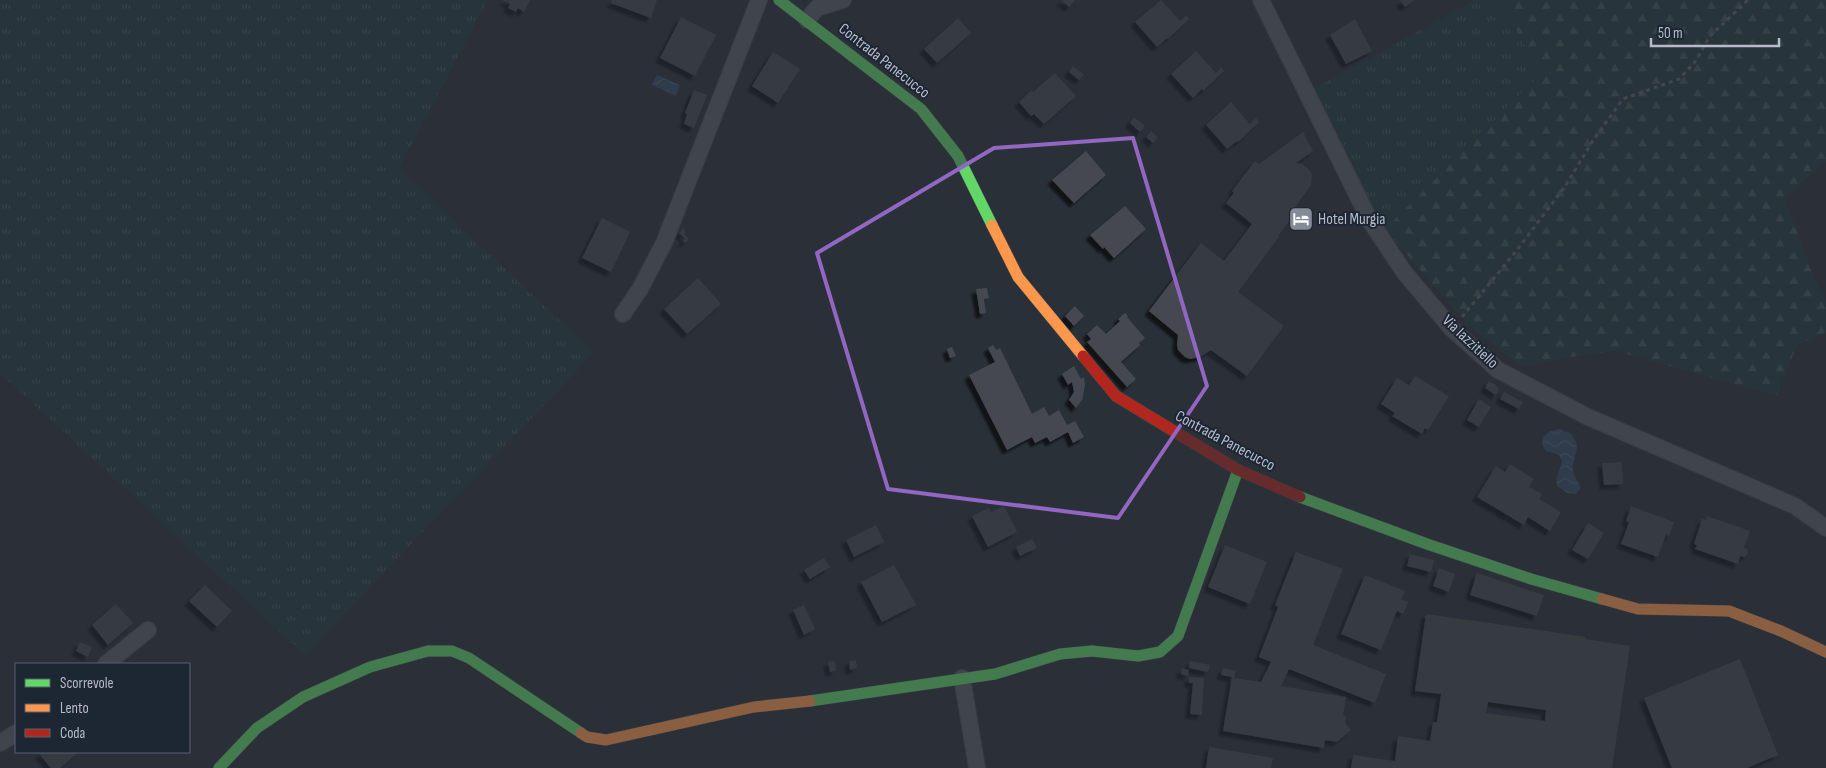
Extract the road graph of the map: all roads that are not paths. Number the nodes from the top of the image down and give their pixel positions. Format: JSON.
{"nodes":[{"id":1,"x":759,"y":0,"type":"edge"},
{"id":2,"x":779,"y":0,"type":"edge"},
{"id":3,"x":842,"y":0,"type":"edge"},
{"id":4,"x":1261,"y":0,"type":"edge"},
{"id":5,"x":806,"y":20,"type":"junction"},
{"id":6,"x":623,"y":314,"type":"dead end"},
{"id":7,"x":1238,"y":470,"type":"junction"},
{"id":8,"x":1826,"y":528,"type":"edge"},
{"id":9,"x":148,"y":630,"type":"dead end"},
{"id":10,"x":1826,"y":652,"type":"edge"},
{"id":11,"x":107,"y":663,"type":"edge"},
{"id":12,"x":962,"y":678,"type":"junction"},
{"id":13,"x":15,"y":734,"type":"edge"},
{"id":14,"x":0,"y":743,"type":"edge"},
{"id":15,"x":219,"y":768,"type":"edge"},
{"id":16,"x":977,"y":768,"type":"edge"}],
"edges":[{"from":1,"to":6,"type":"street"},
{"from":2,"to":5,"type":"street","name":"Contrada Panecucco"},
{"from":3,"to":5,"type":"street"},
{"from":4,"to":8,"type":"street","name":"Via Iazzitiello"},
{"from":5,"to":7,"type":"street","name":"Contrada Panecucco"},
{"from":7,"to":10,"type":"street","name":"Contrada Panecucco"},
{"from":7,"to":12,"type":"street"},
{"from":9,"to":11,"type":"street"},
{"from":12,"to":15,"type":"street"},
{"from":12,"to":16,"type":"street"},
{"from":13,"to":14,"type":"street"}]}
